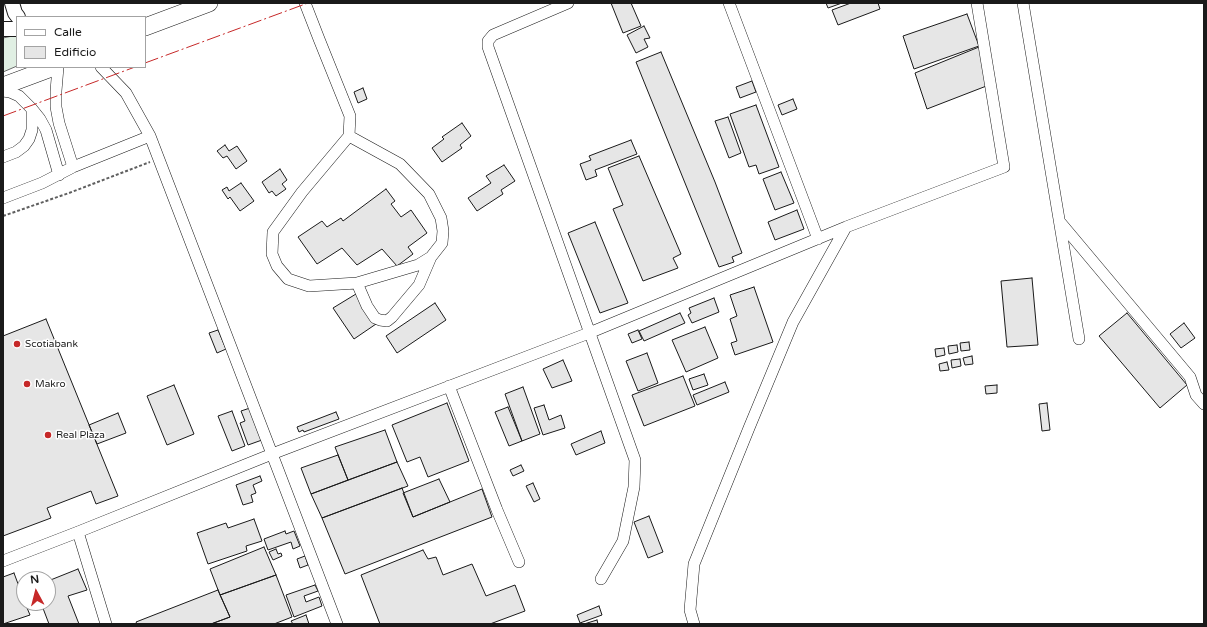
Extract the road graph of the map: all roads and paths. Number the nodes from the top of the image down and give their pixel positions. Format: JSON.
{"nodes":[{"id":1,"x":12,"y":3,"type":"edge"},
{"id":2,"x":305,"y":3,"type":"edge"},
{"id":3,"x":568,"y":3,"type":"edge"},
{"id":4,"x":729,"y":3,"type":"edge"},
{"id":5,"x":977,"y":3,"type":"edge"},
{"id":6,"x":1023,"y":3,"type":"edge"},
{"id":7,"x":200,"y":5,"type":"edge"},
{"id":8,"x":17,"y":16,"type":"edge"},
{"id":9,"x":146,"y":27,"type":"edge"},
{"id":10,"x":3,"y":29,"type":"edge"},
{"id":11,"x":16,"y":29,"type":"edge"},
{"id":12,"x":47,"y":68,"type":"edge"},
{"id":13,"x":58,"y":68,"type":"edge"},
{"id":14,"x":102,"y":68,"type":"edge"},
{"id":15,"x":34,"y":70,"type":"edge"},
{"id":16,"x":3,"y":77,"type":"edge"},
{"id":17,"x":3,"y":86,"type":"edge"},
{"id":18,"x":3,"y":91,"type":"edge"},
{"id":19,"x":32,"y":109,"type":"junction"},
{"id":20,"x":150,"y":136,"type":"junction"},
{"id":21,"x":350,"y":136,"type":"junction"},
{"id":22,"x":3,"y":157,"type":"edge"},
{"id":23,"x":158,"y":159,"type":"junction"},
{"id":24,"x":74,"y":167,"type":"junction"},
{"id":25,"x":59,"y":175,"type":"junction"},
{"id":26,"x":3,"y":198,"type":"edge"},
{"id":27,"x":3,"y":216,"type":"edge"},
{"id":28,"x":1059,"y":222,"type":"junction"},
{"id":29,"x":846,"y":227,"type":"junction"},
{"id":30,"x":818,"y":238,"type":"junction"},
{"id":31,"x":431,"y":258,"type":"junction"},
{"id":32,"x":357,"y":283,"type":"junction"},
{"id":33,"x":589,"y":333,"type":"junction"},
{"id":34,"x":1079,"y":339,"type":"dead end"},
{"id":35,"x":449,"y":386,"type":"junction"},
{"id":36,"x":1204,"y":404,"type":"edge"},
{"id":37,"x":272,"y":454,"type":"junction"},
{"id":38,"x":78,"y":532,"type":"junction"},
{"id":39,"x":3,"y":561,"type":"edge"},
{"id":40,"x":519,"y":562,"type":"dead end"},
{"id":41,"x":601,"y":579,"type":"dead end"},
{"id":42,"x":106,"y":624,"type":"edge"},
{"id":43,"x":336,"y":624,"type":"edge"},
{"id":44,"x":694,"y":624,"type":"edge"}],
"edges":[{"from":1,"to":8,"type":"main road"},
{"from":2,"to":21,"type":"street"},
{"from":3,"to":33,"type":"street"},
{"from":4,"to":30,"type":"street"},
{"from":5,"to":29,"type":"street"},
{"from":6,"to":28,"type":"street"},
{"from":7,"to":9,"type":"highway"},
{"from":10,"to":11,"type":"main road"},
{"from":12,"to":15,"type":"highway"},
{"from":13,"to":24,"type":"street"},
{"from":14,"to":20,"type":"street"},
{"from":15,"to":16,"type":"highway"},
{"from":15,"to":17,"type":"highway"},
{"from":18,"to":19,"type":"street"},
{"from":19,"to":22,"type":"street"},
{"from":19,"to":25,"type":"street"},
{"from":20,"to":23,"type":"street"},
{"from":20,"to":24,"type":"street"},
{"from":21,"to":31,"type":"street"},
{"from":21,"to":32,"type":"street"},
{"from":23,"to":27,"type":"path"},
{"from":23,"to":37,"type":"street"},
{"from":24,"to":25,"type":"street"},
{"from":25,"to":26,"type":"street"},
{"from":28,"to":34,"type":"street"},
{"from":28,"to":36,"type":"street"},
{"from":29,"to":30,"type":"street"},
{"from":29,"to":44,"type":"street"},
{"from":30,"to":33,"type":"street"},
{"from":31,"to":32,"type":"street"},
{"from":31,"to":32,"type":"street"},
{"from":33,"to":35,"type":"street"},
{"from":33,"to":41,"type":"street"},
{"from":35,"to":37,"type":"street"},
{"from":35,"to":40,"type":"street"},
{"from":37,"to":38,"type":"street"},
{"from":37,"to":43,"type":"street"},
{"from":38,"to":39,"type":"street"},
{"from":38,"to":42,"type":"street"}]}
